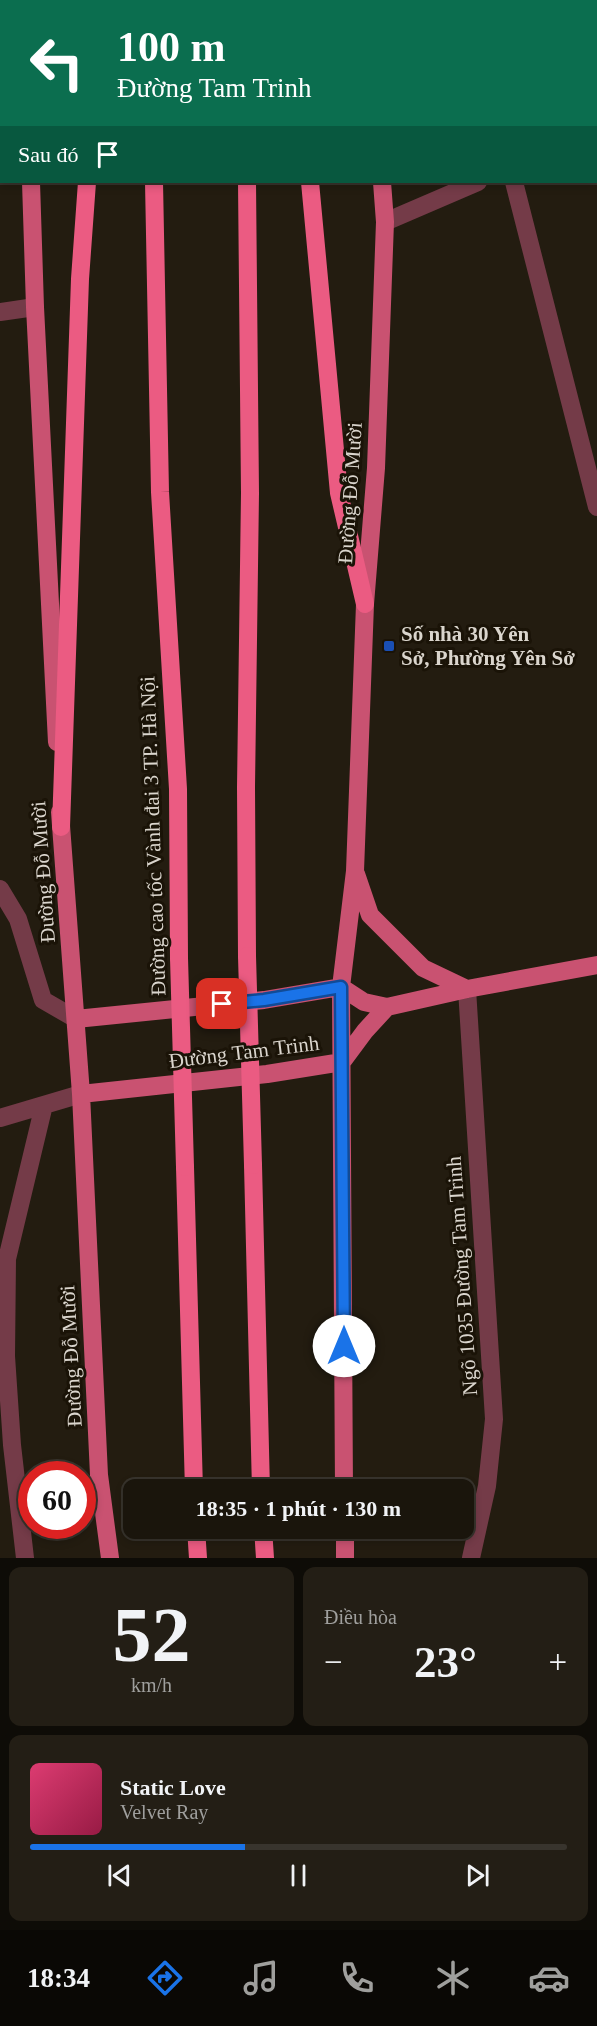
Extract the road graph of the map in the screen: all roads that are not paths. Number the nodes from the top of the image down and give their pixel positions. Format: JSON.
{"nodes":[{"id":1,"x":31,"y":183,"type":"edge"},
{"id":2,"x":87,"y":183,"type":"edge"},
{"id":3,"x":154,"y":183,"type":"edge"},
{"id":4,"x":247,"y":183,"type":"edge"},
{"id":5,"x":310,"y":183,"type":"edge"},
{"id":6,"x":382,"y":183,"type":"edge"},
{"id":7,"x":476,"y":183,"type":"edge"},
{"id":8,"x":514,"y":183,"type":"edge"},
{"id":9,"x":385,"y":222,"type":"junction"},
{"id":10,"x":35,"y":307,"type":"junction"},
{"id":11,"x":0,"y":312,"type":"edge"},
{"id":12,"x":597,"y":507,"type":"edge"},
{"id":13,"x":365,"y":604,"type":"junction"},
{"id":14,"x":61,"y":827,"type":"junction"},
{"id":15,"x":355,"y":871,"type":"junction"},
{"id":16,"x":0,"y":889,"type":"edge"},
{"id":17,"x":597,"y":964,"type":"edge"},
{"id":18,"x":341,"y":987,"type":"junction"},
{"id":19,"x":467,"y":989,"type":"junction"},
{"id":20,"x":387,"y":1007,"type":"junction"},
{"id":21,"x":76,"y":1019,"type":"junction"},
{"id":22,"x":342,"y":1062,"type":"junction"},
{"id":23,"x":81,"y":1094,"type":"junction"},
{"id":24,"x":44,"y":1105,"type":"junction"},
{"id":25,"x":0,"y":1118,"type":"edge"},
{"id":26,"x":194,"y":1479,"type":"edge"},
{"id":27,"x":261,"y":1479,"type":"edge"},
{"id":28,"x":344,"y":1479,"type":"edge"},
{"id":29,"x":197,"y":1539,"type":"edge"},
{"id":30,"x":264,"y":1539,"type":"edge"},
{"id":31,"x":345,"y":1539,"type":"edge"},
{"id":32,"x":26,"y":1558,"type":"edge"},
{"id":33,"x":110,"y":1558,"type":"edge"},
{"id":34,"x":198,"y":1558,"type":"edge"},
{"id":35,"x":265,"y":1558,"type":"edge"},
{"id":36,"x":345,"y":1558,"type":"edge"},
{"id":37,"x":471,"y":1558,"type":"edge"}],
"edges":[{"from":1,"to":10,"type":"main road","name":"Đường Đỗ Mười"},
{"from":2,"to":14,"type":"highway"},
{"from":3,"to":26,"type":"highway","name":"Đường cao tốc Vành đai 3 TP. Hà Nội","bridge":true},
{"from":4,"to":27,"type":"highway","bridge":true},
{"from":5,"to":13,"type":"highway"},
{"from":6,"to":9,"type":"main road","name":"Đường Đỗ Mười"},
{"from":7,"to":9,"type":"street"},
{"from":8,"to":12,"type":"street"},
{"from":9,"to":13,"type":"main road","name":"Đường Đỗ Mười"},
{"from":10,"to":11,"type":"street"},
{"from":10,"to":14,"type":"main road","name":"Đường Đỗ Mười"},
{"from":13,"to":15,"type":"main road","name":"Đường Đỗ Mười"},
{"from":14,"to":21,"type":"main road","name":"Đường Đỗ Mười"},
{"from":15,"to":18,"type":"main road","name":"Đường Đỗ Mười"},
{"from":15,"to":19,"type":"main road"},
{"from":16,"to":21,"type":"street"},
{"from":17,"to":19,"type":"main road"},
{"from":18,"to":20,"type":"main road"},
{"from":18,"to":21,"type":"main road"},
{"from":18,"to":22,"type":"main road","name":"Đường Đỗ Mười"},
{"from":19,"to":20,"type":"main road"},
{"from":19,"to":37,"type":"street","name":"Ngõ 1035 Đường Tam Trinh"},
{"from":20,"to":22,"type":"main road","name":"Đường Tam Trinh"},
{"from":21,"to":23,"type":"main road","name":"Đường Đỗ Mười"},
{"from":22,"to":23,"type":"main road","name":"Đường Tam Trinh"},
{"from":22,"to":28,"type":"main road","name":"Đường Đỗ Mười"},
{"from":23,"to":24,"type":"street"},
{"from":23,"to":33,"type":"main road","name":"Đường Đỗ Mười"},
{"from":24,"to":25,"type":"street"},
{"from":24,"to":32,"type":"street"},
{"from":29,"to":34,"type":"highway"},
{"from":30,"to":35,"type":"highway"},
{"from":31,"to":36,"type":"main road"}]}
